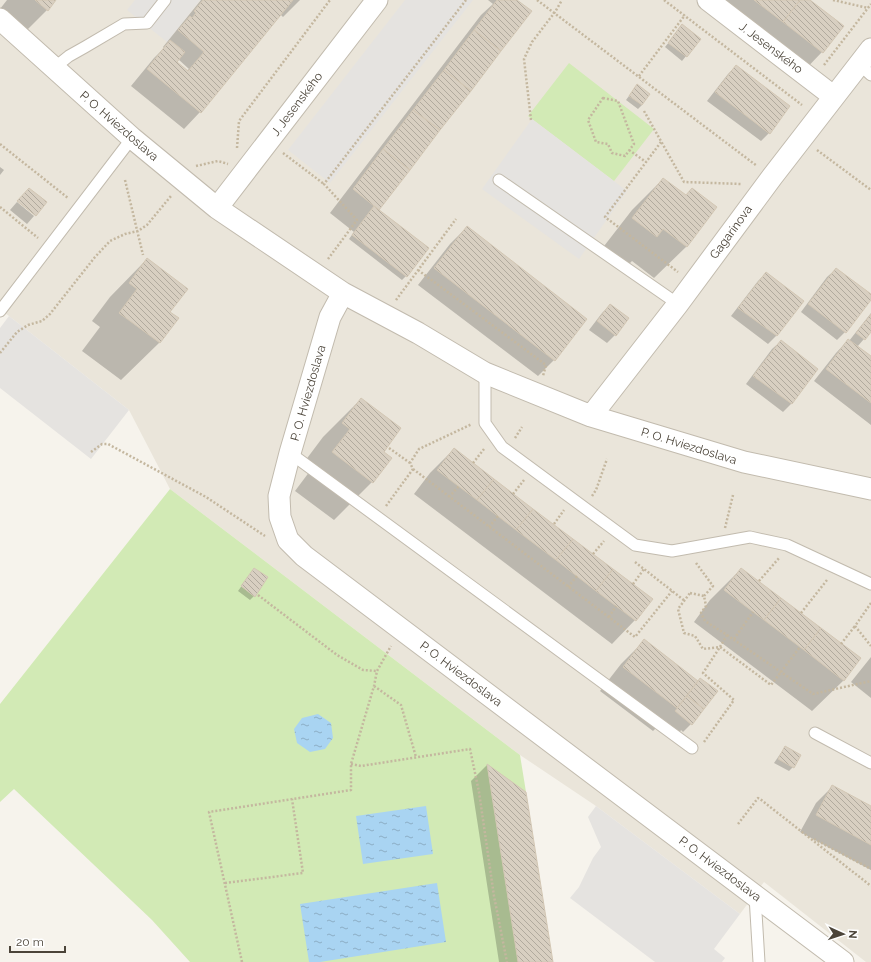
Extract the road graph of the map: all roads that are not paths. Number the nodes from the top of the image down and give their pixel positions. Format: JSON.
{"nodes":[{"id":1,"x":165,"y":0,"type":"edge"},
{"id":2,"x":377,"y":0,"type":"edge"},
{"id":3,"x":708,"y":0,"type":"edge"},
{"id":4,"x":0,"y":19,"type":"edge"},
{"id":5,"x":867,"y":63,"type":"edge"},
{"id":6,"x":54,"y":68,"type":"junction"},
{"id":7,"x":834,"y":96,"type":"junction"},
{"id":8,"x":132,"y":138,"type":"junction"},
{"id":9,"x":500,"y":180,"type":"dead end"},
{"id":10,"x":217,"y":208,"type":"junction"},
{"id":11,"x":343,"y":293,"type":"junction"},
{"id":12,"x":678,"y":304,"type":"junction"},
{"id":13,"x":0,"y":311,"type":"edge"},
{"id":14,"x":485,"y":373,"type":"junction"},
{"id":15,"x":590,"y":416,"type":"junction"},
{"id":16,"x":290,"y":453,"type":"junction"},
{"id":17,"x":871,"y":489,"type":"edge"},
{"id":18,"x":871,"y":584,"type":"edge"},
{"id":19,"x":815,"y":733,"type":"dead end"},
{"id":20,"x":692,"y":748,"type":"road end"},
{"id":21,"x":871,"y":763,"type":"edge"},
{"id":22,"x":754,"y":895,"type":"junction"},
{"id":23,"x":759,"y":962,"type":"edge"},
{"id":24,"x":843,"y":962,"type":"edge"}],
"edges":[{"from":1,"to":6,"type":"lane"},
{"from":2,"to":10,"type":"street","name":"J. Jesenského"},
{"from":3,"to":7,"type":"street","name":"J. Jesenského"},
{"from":4,"to":6,"type":"street","name":"P. O. Hviezdoslava"},
{"from":5,"to":7,"type":"street","name":"Gagarinova"},
{"from":6,"to":8,"type":"street","name":"P. O. Hviezdoslava"},
{"from":7,"to":12,"type":"street","name":"Gagarinova"},
{"from":8,"to":10,"type":"street","name":"P. O. Hviezdoslava"},
{"from":8,"to":13,"type":"lane"},
{"from":9,"to":12,"type":"lane"},
{"from":10,"to":11,"type":"street","name":"P. O. Hviezdoslava"},
{"from":11,"to":14,"type":"street","name":"P. O. Hviezdoslava"},
{"from":11,"to":16,"type":"street","name":"P. O. Hviezdoslava"},
{"from":12,"to":15,"type":"street","name":"Gagarinova"},
{"from":14,"to":15,"type":"street","name":"P. O. Hviezdoslava"},
{"from":14,"to":18,"type":"lane"},
{"from":15,"to":17,"type":"street","name":"P. O. Hviezdoslava"},
{"from":16,"to":20,"type":"lane"},
{"from":16,"to":22,"type":"street","name":"P. O. Hviezdoslava"},
{"from":19,"to":21,"type":"lane"},
{"from":22,"to":23,"type":"lane"},
{"from":22,"to":24,"type":"street","name":"P. O. Hviezdoslava"}]}
